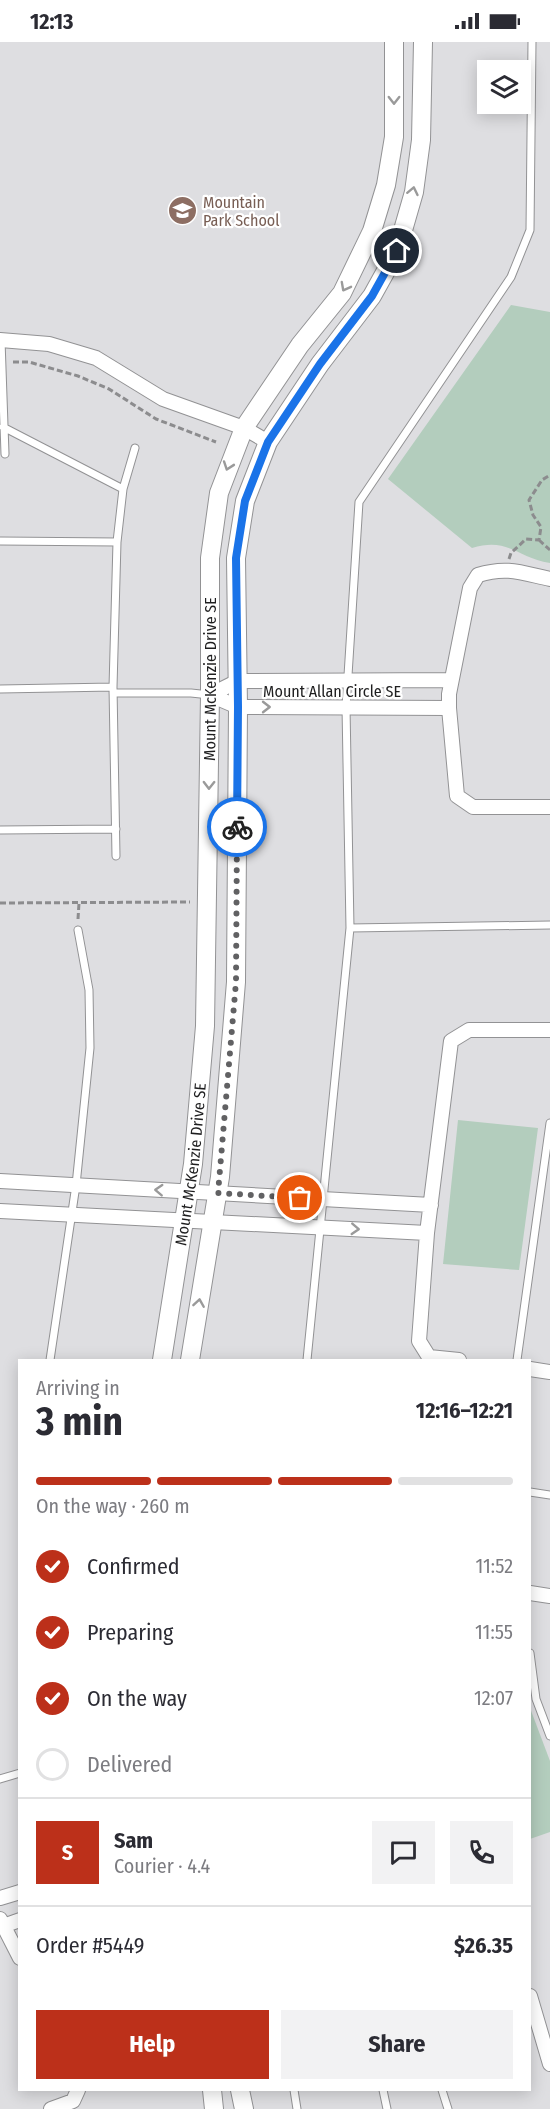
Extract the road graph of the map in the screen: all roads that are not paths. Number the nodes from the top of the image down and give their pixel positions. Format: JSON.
{"nodes":[{"id":1,"x":394,"y":42,"type":"edge"},
{"id":2,"x":423,"y":42,"type":"edge"},
{"id":3,"x":532,"y":42,"type":"edge"},
{"id":4,"x":1,"y":340,"type":"edge"},
{"id":5,"x":1,"y":373,"type":"edge"},
{"id":6,"x":3,"y":427,"type":"junction"},
{"id":7,"x":244,"y":428,"type":"junction"},
{"id":8,"x":268,"y":442,"type":"junction"},
{"id":9,"x":135,"y":448,"type":"dead end"},
{"id":10,"x":5,"y":454,"type":"dead end"},
{"id":11,"x":123,"y":489,"type":"junction"},
{"id":12,"x":0,"y":541,"type":"edge"},
{"id":13,"x":117,"y":542,"type":"junction"},
{"id":14,"x":550,"y":579,"type":"edge"},
{"id":15,"x":451,"y":680,"type":"junction"},
{"id":16,"x":238,"y":681,"type":"junction"},
{"id":17,"x":347,"y":682,"type":"junction"},
{"id":18,"x":0,"y":689,"type":"edge"},
{"id":19,"x":113,"y":690,"type":"junction"},
{"id":20,"x":210,"y":696,"type":"junction"},
{"id":21,"x":238,"y":707,"type":"junction"},
{"id":22,"x":346,"y":707,"type":"junction"},
{"id":23,"x":449,"y":708,"type":"junction"},
{"id":24,"x":550,"y":807,"type":"edge"},
{"id":25,"x":116,"y":829,"type":"junction"},
{"id":26,"x":0,"y":830,"type":"edge"},
{"id":27,"x":116,"y":856,"type":"dead end"},
{"id":28,"x":550,"y":925,"type":"edge"},
{"id":29,"x":350,"y":927,"type":"junction"},
{"id":30,"x":78,"y":930,"type":"road end"},
{"id":31,"x":550,"y":1030,"type":"edge"},
{"id":32,"x":550,"y":1123,"type":"edge"},
{"id":33,"x":550,"y":1135,"type":"edge"},
{"id":34,"x":0,"y":1181,"type":"edge"},
{"id":35,"x":76,"y":1185,"type":"junction"},
{"id":36,"x":188,"y":1191,"type":"junction"},
{"id":37,"x":218,"y":1193,"type":"junction"},
{"id":38,"x":323,"y":1199,"type":"junction"},
{"id":39,"x":431,"y":1206,"type":"junction"},
{"id":40,"x":0,"y":1211,"type":"edge"},
{"id":41,"x":71,"y":1215,"type":"junction"},
{"id":42,"x":184,"y":1220,"type":"junction"},
{"id":43,"x":212,"y":1221,"type":"junction"},
{"id":44,"x":321,"y":1227,"type":"junction"},
{"id":45,"x":427,"y":1233,"type":"junction"},
{"id":46,"x":50,"y":1359,"type":"edge"},
{"id":47,"x":162,"y":1359,"type":"edge"},
{"id":48,"x":190,"y":1359,"type":"edge"},
{"id":49,"x":307,"y":1359,"type":"edge"},
{"id":50,"x":449,"y":1359,"type":"edge"},
{"id":51,"x":517,"y":1359,"type":"edge"},
{"id":52,"x":531,"y":1369,"type":"edge"},
{"id":53,"x":550,"y":1372,"type":"edge"},
{"id":54,"x":531,"y":1492,"type":"edge"},
{"id":55,"x":550,"y":1495,"type":"edge"},
{"id":56,"x":531,"y":1593,"type":"edge"},
{"id":57,"x":550,"y":1596,"type":"edge"},
{"id":58,"x":531,"y":1661,"type":"edge"},
{"id":59,"x":550,"y":1736,"type":"edge"},
{"id":60,"x":18,"y":1774,"type":"edge"},
{"id":61,"x":0,"y":1779,"type":"edge"},
{"id":62,"x":18,"y":1893,"type":"edge"},
{"id":63,"x":0,"y":1898,"type":"edge"},
{"id":64,"x":18,"y":1920,"type":"edge"},
{"id":65,"x":2,"y":1923,"type":"edge"},
{"id":66,"x":18,"y":1954,"type":"edge"},
{"id":67,"x":531,"y":1999,"type":"edge"},
{"id":68,"x":550,"y":2064,"type":"edge"},
{"id":69,"x":78,"y":2091,"type":"edge"},
{"id":70,"x":212,"y":2091,"type":"edge"},
{"id":71,"x":240,"y":2091,"type":"edge"},
{"id":72,"x":294,"y":2091,"type":"edge"},
{"id":73,"x":383,"y":2091,"type":"edge"},
{"id":74,"x":442,"y":2091,"type":"edge"},
{"id":75,"x":51,"y":2109,"type":"edge"},
{"id":76,"x":214,"y":2109,"type":"edge"},
{"id":77,"x":244,"y":2109,"type":"edge"},
{"id":78,"x":297,"y":2109,"type":"edge"},
{"id":79,"x":387,"y":2109,"type":"edge"},
{"id":80,"x":448,"y":2109,"type":"edge"}],
"edges":[{"from":1,"to":7,"type":"street","name":"Mount McKenzie Drive SE","one_way":true},
{"from":8,"to":2,"type":"street","name":"Mount McKenzie Drive SE","one_way":true},
{"from":3,"to":17,"type":"lane"},
{"from":4,"to":5,"type":"lane"},
{"from":4,"to":7,"type":"street"},
{"from":5,"to":6,"type":"lane"},
{"from":6,"to":10,"type":"lane"},
{"from":6,"to":11,"type":"lane"},
{"from":7,"to":8,"type":"street"},
{"from":7,"to":20,"type":"street","name":"Mount McKenzie Drive SE","one_way":true},
{"from":8,"to":16,"type":"street","name":"Mount McKenzie Drive SE"},
{"from":9,"to":11,"type":"lane"},
{"from":11,"to":13,"type":"lane"},
{"from":12,"to":13,"type":"lane"},
{"from":13,"to":19,"type":"lane"},
{"from":14,"to":15,"type":"street"},
{"from":15,"to":17,"type":"street","name":"Mount Allan Circle SE"},
{"from":15,"to":23,"type":"street"},
{"from":16,"to":17,"type":"street","name":"Mount Allan Circle SE"},
{"from":16,"to":20,"type":"street","name":"Mount Allan Circle SE"},
{"from":16,"to":21,"type":"street","name":"Mount McKenzie Drive SE"},
{"from":17,"to":22,"type":"lane"},
{"from":18,"to":19,"type":"lane"},
{"from":19,"to":20,"type":"lane"},
{"from":19,"to":25,"type":"lane"},
{"from":20,"to":21,"type":"street","name":"Mount Allan Circle SE"},
{"from":20,"to":36,"type":"street","name":"Mount McKenzie Drive SE","one_way":true},
{"from":21,"to":22,"type":"street","name":"Mount Allan Circle SE","one_way":true},
{"from":21,"to":37,"type":"street","name":"Mount McKenzie Drive SE"},
{"from":22,"to":23,"type":"street","name":"Mount Allan Circle SE"},
{"from":22,"to":29,"type":"lane"},
{"from":23,"to":24,"type":"street"},
{"from":25,"to":26,"type":"lane"},
{"from":25,"to":27,"type":"lane"},
{"from":28,"to":29,"type":"lane"},
{"from":29,"to":38,"type":"lane"},
{"from":30,"to":35,"type":"lane"},
{"from":31,"to":39,"type":"street"},
{"from":32,"to":33,"type":"lane"},
{"from":33,"to":51,"type":"lane"},
{"from":34,"to":35,"type":"street"},
{"from":36,"to":35,"type":"street","one_way":true},
{"from":35,"to":41,"type":"lane"},
{"from":36,"to":37,"type":"street"},
{"from":36,"to":42,"type":"street","name":"Mount McKenzie Drive SE"},
{"from":37,"to":38,"type":"street"},
{"from":37,"to":43,"type":"street","name":"Mount McKenzie Drive SE"},
{"from":38,"to":39,"type":"street"},
{"from":38,"to":44,"type":"lane"},
{"from":39,"to":45,"type":"street"},
{"from":40,"to":41,"type":"street"},
{"from":41,"to":42,"type":"street"},
{"from":41,"to":46,"type":"lane"},
{"from":42,"to":43,"type":"street"},
{"from":42,"to":47,"type":"street","name":"Mount McKenzie Drive SE"},
{"from":43,"to":44,"type":"street"},
{"from":48,"to":43,"type":"street","name":"Mount McKenzie Drive SE","one_way":true},
{"from":44,"to":45,"type":"street","one_way":true},
{"from":44,"to":49,"type":"lane"},
{"from":45,"to":50,"type":"street"},
{"from":52,"to":53,"type":"street"},
{"from":54,"to":55,"type":"lane"},
{"from":56,"to":57,"type":"street"},
{"from":58,"to":59,"type":"lane"},
{"from":60,"to":61,"type":"lane"},
{"from":62,"to":63,"type":"street"},
{"from":64,"to":65,"type":"street"},
{"from":65,"to":66,"type":"street"},
{"from":67,"to":68,"type":"street"},
{"from":69,"to":75,"type":"street"},
{"from":70,"to":76,"type":"street"},
{"from":71,"to":77,"type":"street"},
{"from":72,"to":78,"type":"lane"},
{"from":73,"to":79,"type":"lane"},
{"from":74,"to":80,"type":"lane"}]}
